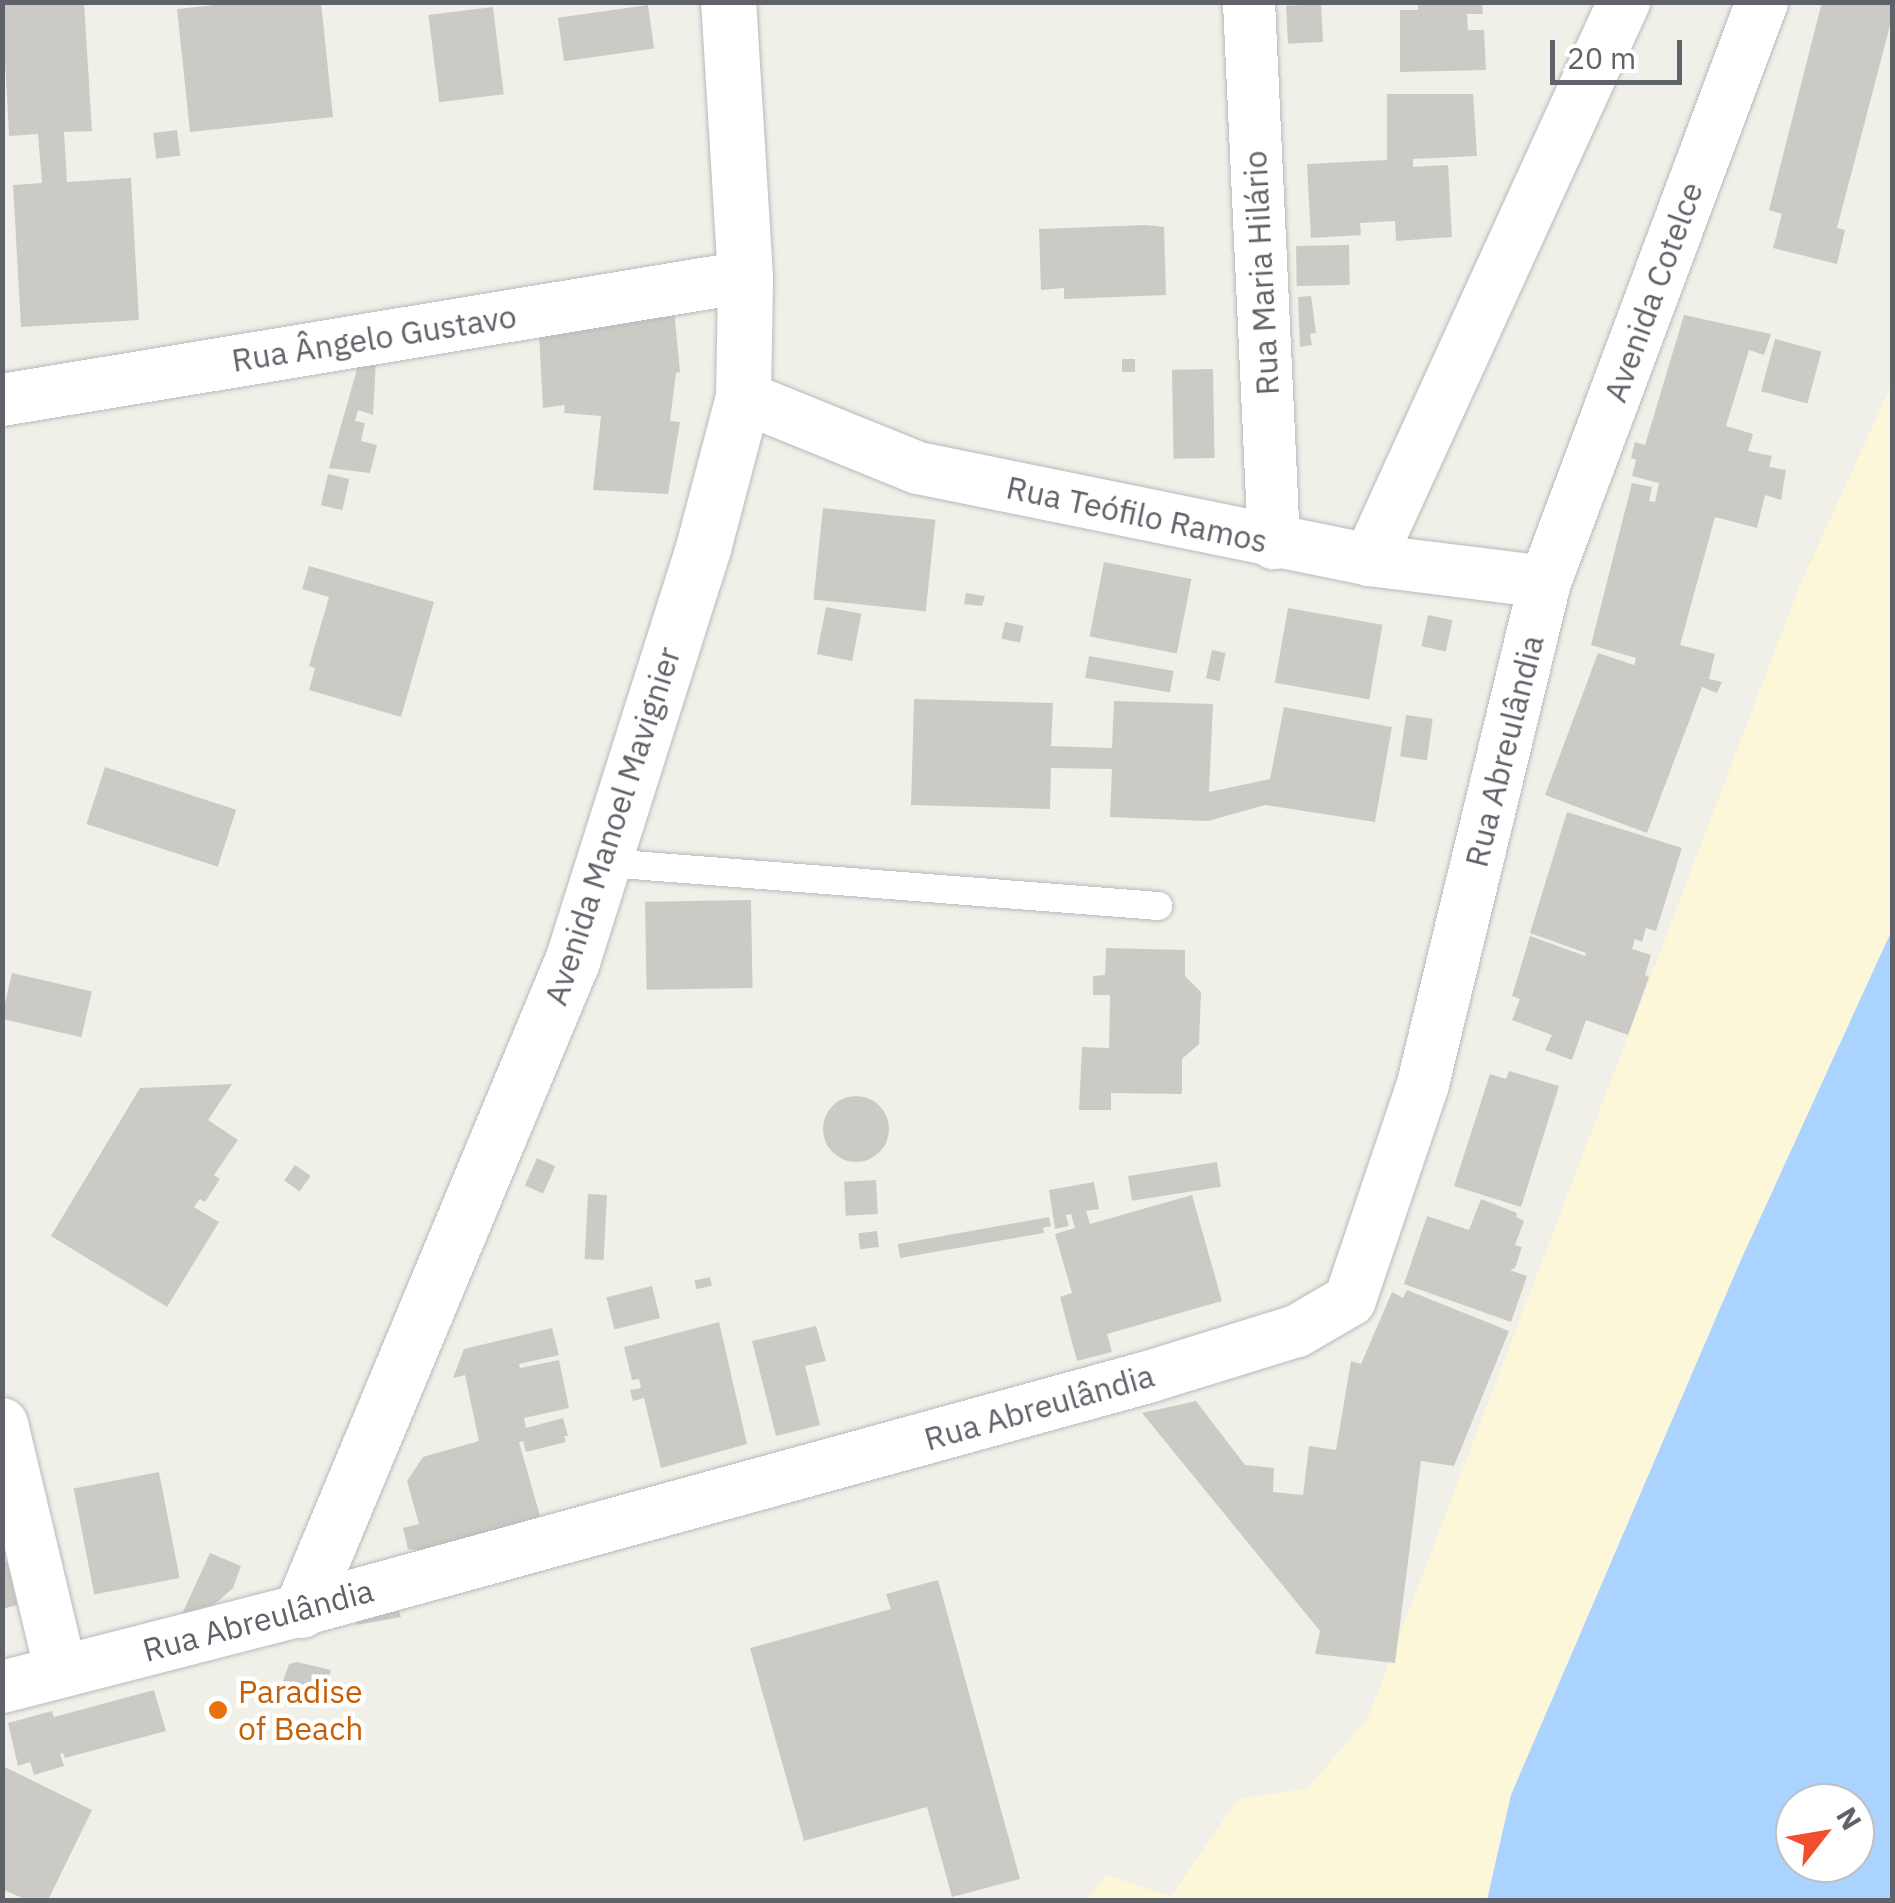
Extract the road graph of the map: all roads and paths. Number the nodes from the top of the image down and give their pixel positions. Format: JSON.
{"nodes":[{"id":1,"x":728,"y":2,"type":"edge"},
{"id":2,"x":1249,"y":2,"type":"edge"},
{"id":3,"x":1624,"y":2,"type":"edge"},
{"id":4,"x":1762,"y":2,"type":"edge"},
{"id":5,"x":745,"y":277,"type":"junction"},
{"id":6,"x":743,"y":397,"type":"junction"},
{"id":7,"x":2,"y":400,"type":"edge"},
{"id":8,"x":1274,"y":543,"type":"junction"},
{"id":9,"x":1369,"y":560,"type":"junction"},
{"id":10,"x":1545,"y":582,"type":"junction"},
{"id":11,"x":607,"y":863,"type":"junction"},
{"id":12,"x":1158,"y":906,"type":"dead end"},
{"id":13,"x":2,"y":1424,"type":"edge"},
{"id":14,"x":301,"y":1610,"type":"junction"},
{"id":15,"x":61,"y":1671,"type":"junction"},
{"id":16,"x":2,"y":1687,"type":"edge"}],
"edges":[{"from":1,"to":5,"type":"street","name":"Avenida Manoel Mavignier"},
{"from":2,"to":8,"type":"street","name":"Rua Maria Hilário"},
{"from":3,"to":9,"type":"street"},
{"from":4,"to":10,"type":"street","name":"Avenida Cotelce"},
{"from":5,"to":6,"type":"street","name":"Avenida Manoel Mavignier"},
{"from":5,"to":7,"type":"street","name":"Rua Ângelo Gustavo"},
{"from":6,"to":8,"type":"street","name":"Rua Teófilo Ramos"},
{"from":6,"to":11,"type":"street","name":"Avenida Manoel Mavignier"},
{"from":8,"to":9,"type":"street","name":"Rua Teófilo Ramos"},
{"from":9,"to":10,"type":"street","name":"Rua Teófilo Ramos"},
{"from":10,"to":14,"type":"street","name":"Rua Abreulândia"},
{"from":11,"to":12,"type":"lane"},
{"from":11,"to":14,"type":"street","name":"Avenida Manoel Mavignier"},
{"from":13,"to":15,"type":"street"},
{"from":14,"to":15,"type":"street","name":"Rua Abreulândia"},
{"from":15,"to":16,"type":"street","name":"Rua Abreulândia"}]}
